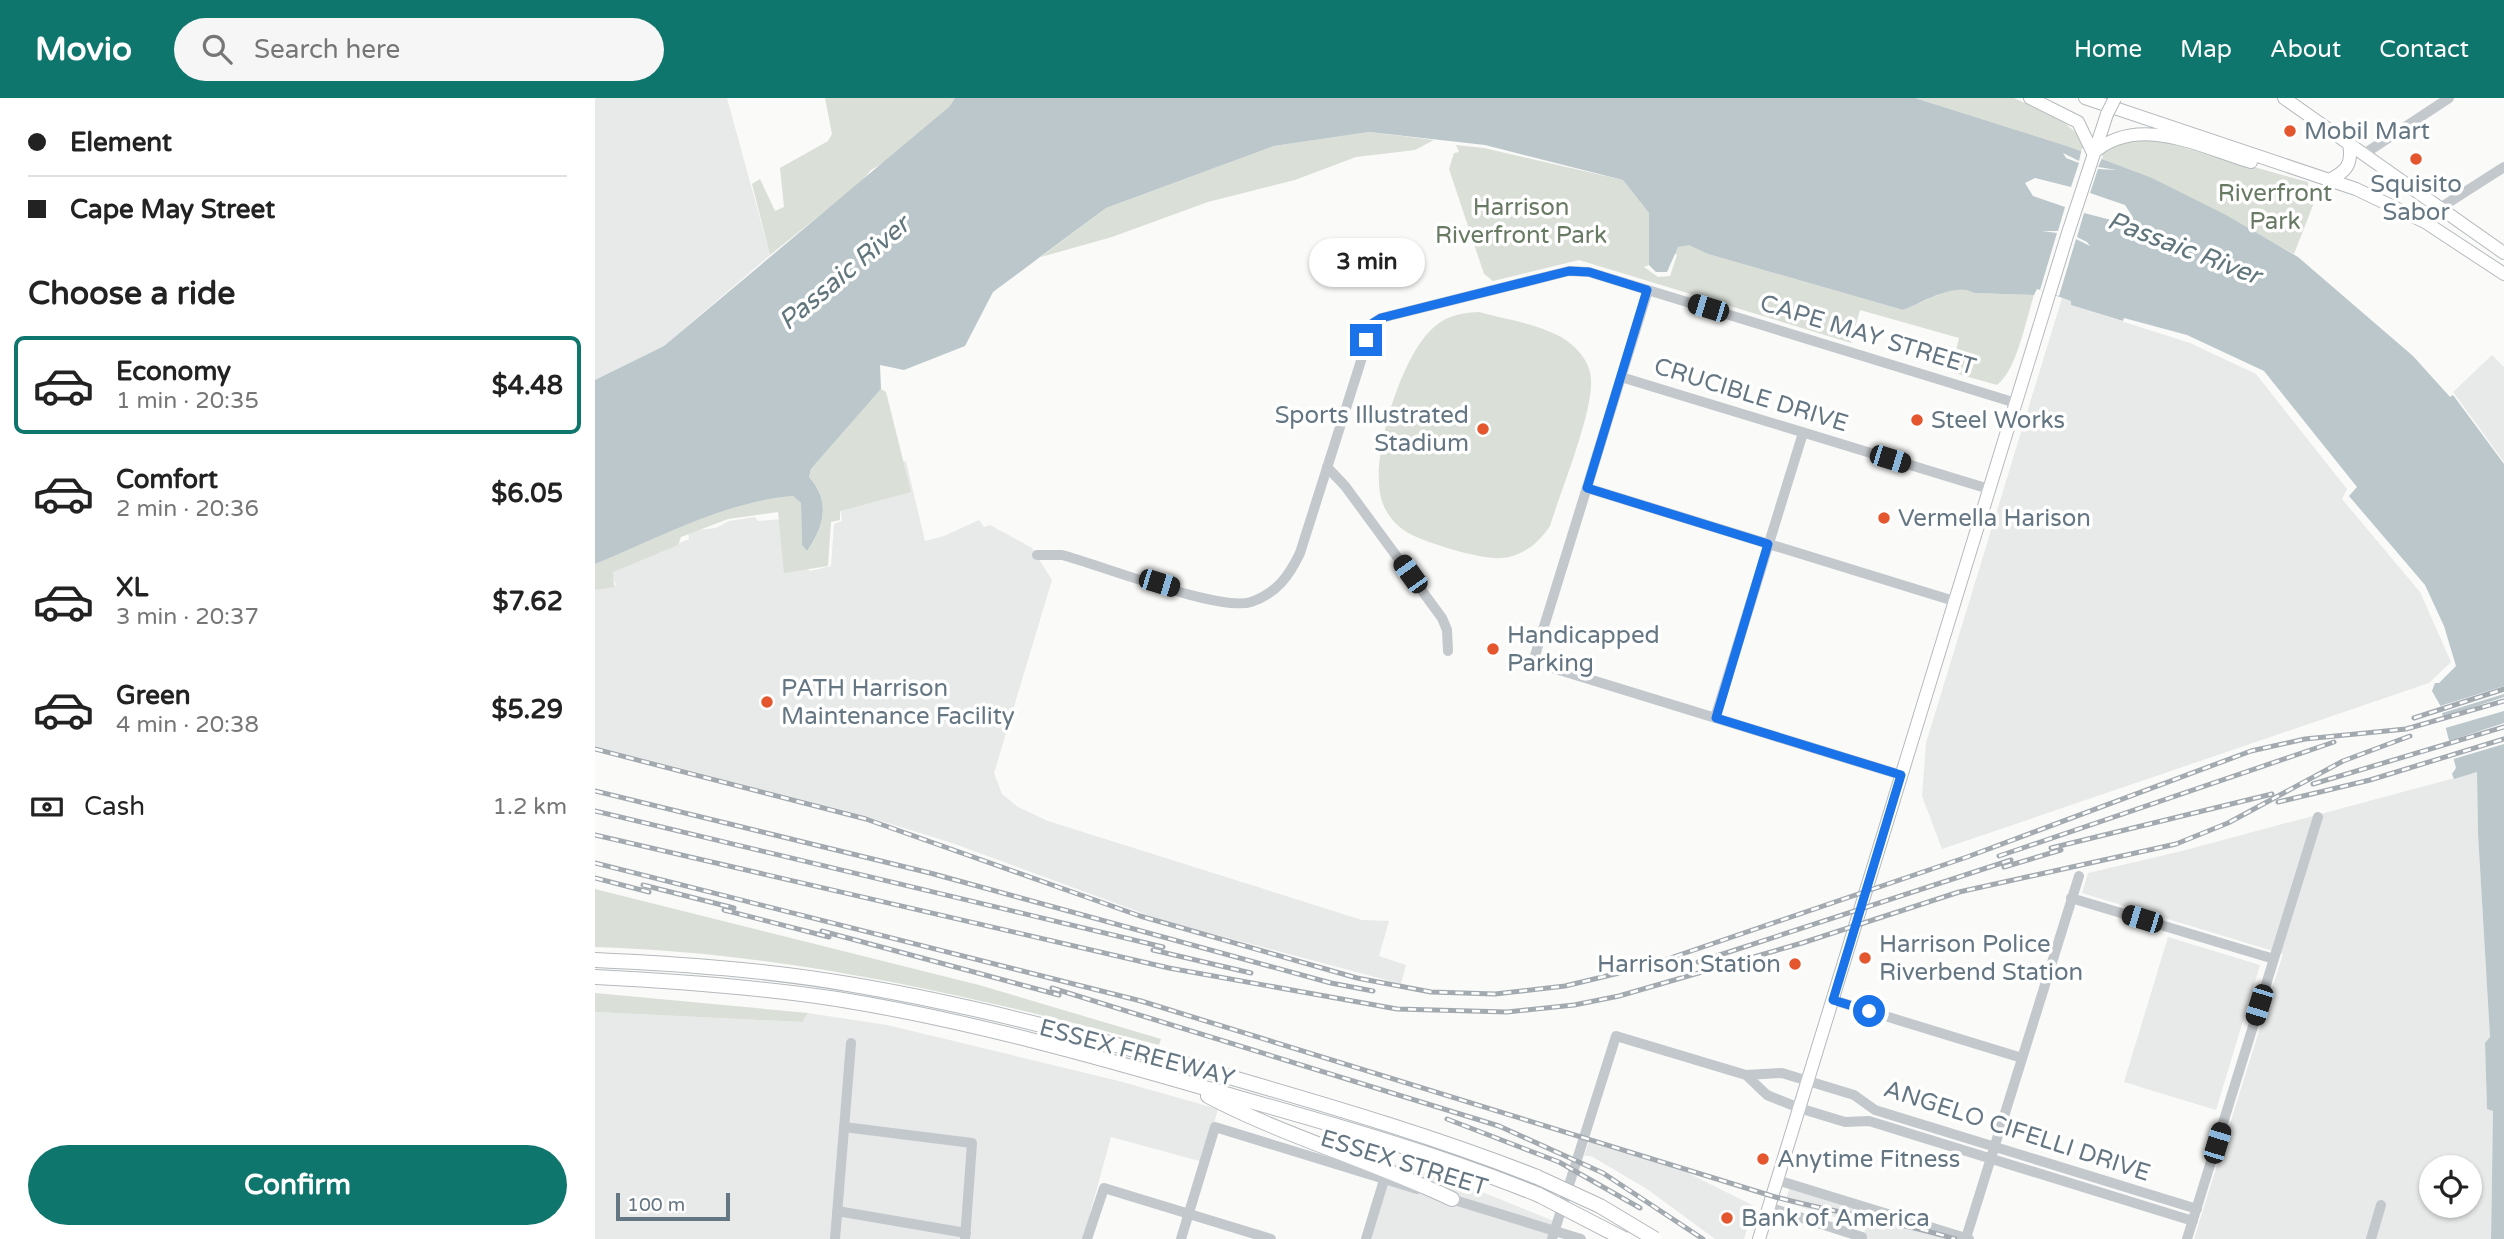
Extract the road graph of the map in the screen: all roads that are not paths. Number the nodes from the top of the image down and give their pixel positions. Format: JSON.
{"nodes":[{"id":1,"x":2030,"y":98,"type":"edge"},
{"id":2,"x":2115,"y":98,"type":"edge"},
{"id":3,"x":2449,"y":98,"type":"edge"},
{"id":4,"x":2092,"y":99,"type":"edge"},
{"id":5,"x":2289,"y":99,"type":"edge"},
{"id":6,"x":2095,"y":143,"type":"junction"},
{"id":7,"x":2349,"y":144,"type":"junction"},
{"id":8,"x":2364,"y":154,"type":"junction"},
{"id":9,"x":2504,"y":167,"type":"edge"},
{"id":10,"x":2312,"y":175,"type":"junction"},
{"id":11,"x":2329,"y":180,"type":"junction"},
{"id":12,"x":2356,"y":189,"type":"junction"},
{"id":13,"x":2440,"y":208,"type":"junction"},
{"id":14,"x":2504,"y":253,"type":"edge"},
{"id":15,"x":2504,"y":274,"type":"edge"},
{"id":16,"x":1647,"y":290,"type":"junction"},
{"id":17,"x":1621,"y":377,"type":"junction"},
{"id":18,"x":2015,"y":403,"type":"junction"},
{"id":19,"x":1803,"y":432,"type":"junction"},
{"id":20,"x":1327,"y":467,"type":"junction"},
{"id":21,"x":1587,"y":488,"type":"junction"},
{"id":22,"x":1989,"y":489,"type":"junction"},
{"id":23,"x":1768,"y":544,"type":"junction"},
{"id":24,"x":1037,"y":555,"type":"dead end"},
{"id":25,"x":1954,"y":601,"type":"junction"},
{"id":26,"x":1448,"y":651,"type":"dead end"},
{"id":27,"x":1716,"y":718,"type":"junction"},
{"id":28,"x":1901,"y":775,"type":"junction"},
{"id":29,"x":2318,"y":817,"type":"dead end"},
{"id":30,"x":2079,"y":876,"type":"dead end"},
{"id":31,"x":2071,"y":898,"type":"junction"},
{"id":32,"x":2274,"y":959,"type":"junction"},
{"id":33,"x":595,"y":960,"type":"edge"},
{"id":34,"x":595,"y":977,"type":"edge"},
{"id":35,"x":1833,"y":998,"type":"junction"},
{"id":36,"x":851,"y":1044,"type":"dead end"},
{"id":37,"x":2022,"y":1058,"type":"junction"},
{"id":38,"x":1746,"y":1075,"type":"junction"},
{"id":39,"x":1808,"y":1081,"type":"junction"},
{"id":40,"x":1190,"y":1083,"type":"junction"},
{"id":41,"x":1799,"y":1108,"type":"junction"},
{"id":42,"x":844,"y":1127,"type":"junction"},
{"id":43,"x":1995,"y":1147,"type":"junction"},
{"id":44,"x":1991,"y":1158,"type":"junction"},
{"id":45,"x":1384,"y":1180,"type":"junction"},
{"id":46,"x":1777,"y":1180,"type":"junction"},
{"id":47,"x":1451,"y":1199,"type":"junction"},
{"id":48,"x":2381,"y":1205,"type":"dead end"},
{"id":49,"x":1768,"y":1207,"type":"junction"},
{"id":50,"x":2197,"y":1209,"type":"junction"},
{"id":51,"x":837,"y":1211,"type":"junction"},
{"id":52,"x":1188,"y":1214,"type":"junction"},
{"id":53,"x":2193,"y":1221,"type":"junction"},
{"id":54,"x":1553,"y":1235,"type":"edge"},
{"id":55,"x":965,"y":1236,"type":"edge"},
{"id":56,"x":1862,"y":1237,"type":"dead end"},
{"id":57,"x":835,"y":1239,"type":"edge"},
{"id":58,"x":1087,"y":1239,"type":"edge"},
{"id":59,"x":1181,"y":1239,"type":"edge"},
{"id":60,"x":1271,"y":1239,"type":"edge"},
{"id":61,"x":1366,"y":1239,"type":"edge"},
{"id":62,"x":1581,"y":1239,"type":"edge"},
{"id":63,"x":1624,"y":1239,"type":"edge"},
{"id":64,"x":1654,"y":1239,"type":"edge"},
{"id":65,"x":1759,"y":1239,"type":"edge"},
{"id":66,"x":1968,"y":1239,"type":"edge"},
{"id":67,"x":2187,"y":1239,"type":"edge"},
{"id":68,"x":2371,"y":1239,"type":"edge"}],
"edges":[{"from":1,"to":6,"type":"main road"},
{"from":2,"to":6,"type":"main road","bridge":true},
{"from":3,"to":8,"type":"street"},
{"from":4,"to":10,"type":"main road"},
{"from":5,"to":7,"type":"main road"},
{"from":6,"to":10,"type":"main road"},
{"from":6,"to":18,"type":"main road"},
{"from":7,"to":8,"type":"main road"},
{"from":7,"to":11,"type":"main road"},
{"from":8,"to":13,"type":"main road"},
{"from":9,"to":13,"type":"street"},
{"from":10,"to":11,"type":"main road"},
{"from":11,"to":12,"type":"main road"},
{"from":12,"to":13,"type":"main road"},
{"from":12,"to":15,"type":"main road"},
{"from":13,"to":14,"type":"main road"},
{"from":16,"to":17,"type":"street"},
{"from":16,"to":18,"type":"street","name":"CAPE MAY STREET"},
{"from":16,"to":20,"type":"street","name":"CAPE MAY STREET"},
{"from":17,"to":19,"type":"street","name":"CRUCIBLE DRIVE"},
{"from":17,"to":21,"type":"street"},
{"from":18,"to":22,"type":"main road"},
{"from":19,"to":22,"type":"street","name":"CRUCIBLE DRIVE"},
{"from":19,"to":23,"type":"street"},
{"from":20,"to":24,"type":"street","name":"CAPE MAY STREET"},
{"from":20,"to":26,"type":"street"},
{"from":21,"to":23,"type":"street"},
{"from":21,"to":27,"type":"street"},
{"from":22,"to":25,"type":"main road"},
{"from":23,"to":25,"type":"street"},
{"from":23,"to":27,"type":"street"},
{"from":25,"to":28,"type":"main road"},
{"from":27,"to":28,"type":"street"},
{"from":28,"to":35,"type":"main road"},
{"from":29,"to":32,"type":"street"},
{"from":30,"to":31,"type":"street"},
{"from":31,"to":32,"type":"street"},
{"from":31,"to":37,"type":"street"},
{"from":32,"to":50,"type":"street"},
{"from":33,"to":64,"type":"highway","name":"ESSEX FREEWAY","bridge":true},
{"from":34,"to":40,"type":"highway","name":"ESSEX FREEWAY"},
{"from":35,"to":37,"type":"street"},
{"from":35,"to":39,"type":"main road"},
{"from":36,"to":42,"type":"street"},
{"from":37,"to":43,"type":"street"},
{"from":38,"to":39,"type":"street","name":"ANGELO CIFELLI DRIVE"},
{"from":38,"to":41,"type":"street","name":"ANGELO CIFELLI DRIVE"},
{"from":38,"to":54,"type":"street","name":"ANGELO CIFELLI DRIVE"},
{"from":39,"to":41,"type":"main road"},
{"from":39,"to":43,"type":"street","name":"ANGELO CIFELLI DRIVE"},
{"from":40,"to":47,"type":"highway"},
{"from":40,"to":63,"type":"highway","name":"ESSEX FREEWAY","bridge":true},
{"from":41,"to":44,"type":"street","name":"ANGELO CIFELLI DRIVE"},
{"from":41,"to":46,"type":"main road"},
{"from":42,"to":51,"type":"street"},
{"from":42,"to":55,"type":"street"},
{"from":43,"to":44,"type":"street"},
{"from":43,"to":50,"type":"street","name":"ANGELO CIFELLI DRIVE"},
{"from":44,"to":53,"type":"street","name":"ANGELO CIFELLI DRIVE"},
{"from":44,"to":66,"type":"street"},
{"from":45,"to":47,"type":"street","name":"ESSEX STREET"},
{"from":45,"to":52,"type":"street","name":"ESSEX STREET"},
{"from":45,"to":61,"type":"street"},
{"from":46,"to":49,"type":"main road"},
{"from":46,"to":66,"type":"street"},
{"from":47,"to":54,"type":"street","name":"ESSEX STREET"},
{"from":48,"to":68,"type":"street"},
{"from":49,"to":56,"type":"street"},
{"from":49,"to":65,"type":"main road"},
{"from":50,"to":53,"type":"street"},
{"from":51,"to":55,"type":"street"},
{"from":51,"to":57,"type":"street"},
{"from":52,"to":58,"type":"street"},
{"from":52,"to":59,"type":"street"},
{"from":52,"to":60,"type":"street"},
{"from":53,"to":67,"type":"street"},
{"from":54,"to":62,"type":"street","name":"ESSEX STREET"}]}
